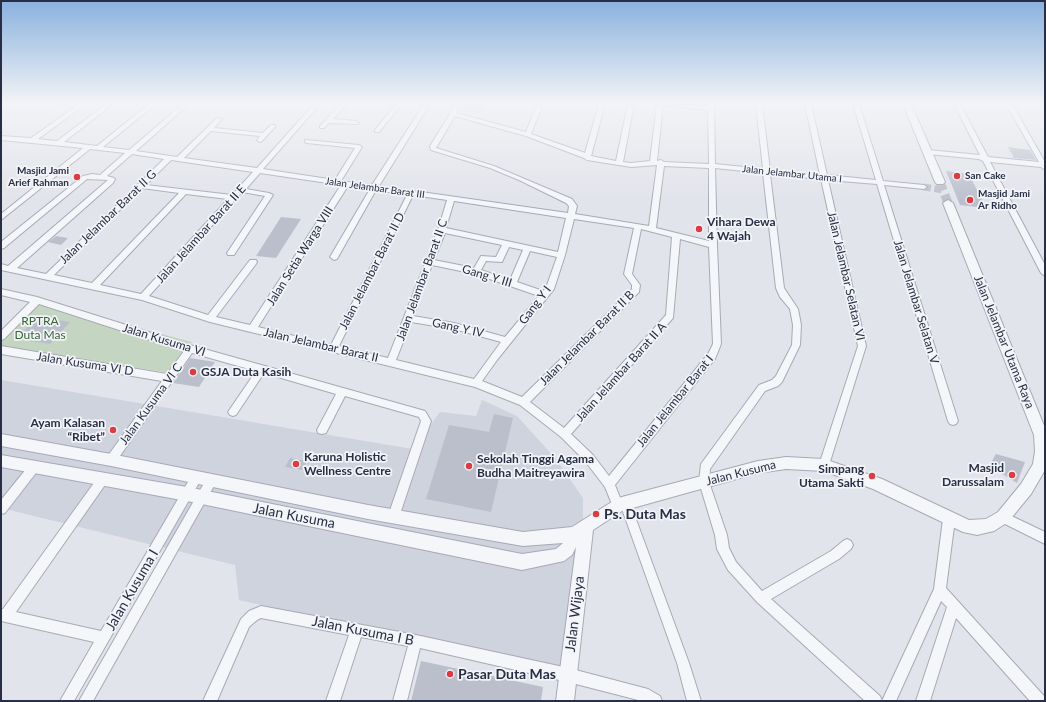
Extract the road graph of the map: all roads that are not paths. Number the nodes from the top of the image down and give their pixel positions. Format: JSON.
{"nodes":[{"id":1,"x":37,"y":137,"type":"edge"},
{"id":2,"x":67,"y":137,"type":"edge"},
{"id":3,"x":112,"y":137,"type":"edge"},
{"id":4,"x":148,"y":137,"type":"edge"},
{"id":5,"x":201,"y":137,"type":"edge"},
{"id":6,"x":263,"y":137,"type":"edge"},
{"id":7,"x":288,"y":137,"type":"edge"},
{"id":8,"x":406,"y":137,"type":"edge"},
{"id":9,"x":439,"y":137,"type":"edge"},
{"id":10,"x":533,"y":137,"type":"edge"},
{"id":11,"x":593,"y":137,"type":"edge"},
{"id":12,"x":624,"y":137,"type":"edge"},
{"id":13,"x":658,"y":137,"type":"edge"},
{"id":14,"x":712,"y":137,"type":"edge"},
{"id":15,"x":763,"y":137,"type":"edge"},
{"id":16,"x":815,"y":137,"type":"edge"},
{"id":17,"x":866,"y":137,"type":"edge"},
{"id":18,"x":921,"y":137,"type":"edge"},
{"id":19,"x":974,"y":137,"type":"edge"},
{"id":20,"x":1027,"y":137,"type":"edge"},
{"id":21,"x":1,"y":138,"type":"edge"},
{"id":22,"x":32,"y":140,"type":"junction"},
{"id":23,"x":259,"y":141,"type":"dead end"},
{"id":24,"x":307,"y":141,"type":"dead end"},
{"id":25,"x":59,"y":143,"type":"junction"},
{"id":26,"x":88,"y":147,"type":"junction"},
{"id":27,"x":98,"y":148,"type":"junction"},
{"id":28,"x":130,"y":152,"type":"junction"},
{"id":29,"x":928,"y":152,"type":"junction"},
{"id":30,"x":1036,"y":152,"type":"junction"},
{"id":31,"x":1045,"y":153,"type":"edge"},
{"id":32,"x":169,"y":158,"type":"junction"},
{"id":33,"x":587,"y":158,"type":"junction"},
{"id":34,"x":179,"y":159,"type":"junction"},
{"id":35,"x":985,"y":159,"type":"junction"},
{"id":36,"x":619,"y":163,"type":"junction"},
{"id":37,"x":657,"y":163,"type":"junction"},
{"id":38,"x":712,"y":166,"type":"junction"},
{"id":39,"x":1044,"y":166,"type":"edge"},
{"id":40,"x":258,"y":171,"type":"junction"},
{"id":41,"x":768,"y":172,"type":"junction"},
{"id":42,"x":102,"y":177,"type":"junction"},
{"id":43,"x":824,"y":177,"type":"junction"},
{"id":44,"x":337,"y":182,"type":"junction"},
{"id":45,"x":880,"y":182,"type":"junction"},
{"id":46,"x":940,"y":182,"type":"tunnel mouth"},
{"id":47,"x":346,"y":183,"type":"junction"},
{"id":48,"x":140,"y":186,"type":"junction"},
{"id":49,"x":924,"y":187,"type":"tunnel mouth"},
{"id":50,"x":374,"y":188,"type":"junction"},
{"id":51,"x":241,"y":190,"type":"junction"},
{"id":52,"x":184,"y":192,"type":"junction"},
{"id":53,"x":411,"y":193,"type":"junction"},
{"id":54,"x":234,"y":198,"type":"junction"},
{"id":55,"x":451,"y":199,"type":"junction"},
{"id":56,"x":948,"y":203,"type":"tunnel mouth"},
{"id":57,"x":570,"y":216,"type":"junction"},
{"id":58,"x":1,"y":218,"type":"edge"},
{"id":59,"x":638,"y":226,"type":"junction"},
{"id":60,"x":652,"y":228,"type":"junction"},
{"id":61,"x":442,"y":230,"type":"junction"},
{"id":62,"x":676,"y":235,"type":"junction"},
{"id":63,"x":506,"y":244,"type":"junction"},
{"id":64,"x":713,"y":245,"type":"junction"},
{"id":65,"x":1,"y":246,"type":"edge"},
{"id":66,"x":527,"y":249,"type":"junction"},
{"id":67,"x":231,"y":253,"type":"dead end"},
{"id":68,"x":561,"y":255,"type":"junction"},
{"id":69,"x":334,"y":257,"type":"dead end"},
{"id":70,"x":253,"y":262,"type":"dead end"},
{"id":71,"x":429,"y":262,"type":"junction"},
{"id":72,"x":1,"y":267,"type":"edge"},
{"id":73,"x":11,"y":268,"type":"junction"},
{"id":74,"x":476,"y":270,"type":"junction"},
{"id":75,"x":1045,"y":273,"type":"edge"},
{"id":76,"x":48,"y":276,"type":"junction"},
{"id":77,"x":513,"y":283,"type":"junction"},
{"id":78,"x":94,"y":286,"type":"junction"},
{"id":79,"x":1,"y":292,"type":"edge"},
{"id":80,"x":545,"y":295,"type":"junction"},
{"id":81,"x":143,"y":298,"type":"junction"},
{"id":82,"x":37,"y":300,"type":"junction"},
{"id":83,"x":408,"y":318,"type":"junction"},
{"id":84,"x":210,"y":319,"type":"junction"},
{"id":85,"x":252,"y":329,"type":"junction"},
{"id":86,"x":1,"y":337,"type":"edge"},
{"id":87,"x":508,"y":340,"type":"junction"},
{"id":88,"x":190,"y":349,"type":"junction"},
{"id":89,"x":333,"y":349,"type":"junction"},
{"id":90,"x":1,"y":350,"type":"edge"},
{"id":91,"x":391,"y":362,"type":"junction"},
{"id":92,"x":262,"y":369,"type":"junction"},
{"id":93,"x":170,"y":378,"type":"junction"},
{"id":94,"x":476,"y":383,"type":"junction"},
{"id":95,"x":343,"y":391,"type":"junction"},
{"id":96,"x":524,"y":402,"type":"junction"},
{"id":97,"x":233,"y":412,"type":"dead end"},
{"id":98,"x":952,"y":421,"type":"dead end"},
{"id":99,"x":322,"y":430,"type":"dead end"},
{"id":100,"x":565,"y":434,"type":"junction"},
{"id":101,"x":1,"y":440,"type":"edge"},
{"id":102,"x":112,"y":460,"type":"junction"},
{"id":103,"x":1,"y":461,"type":"edge"},
{"id":104,"x":824,"y":465,"type":"junction"},
{"id":105,"x":35,"y":466,"type":"junction"},
{"id":106,"x":196,"y":478,"type":"junction"},
{"id":107,"x":103,"y":479,"type":"junction"},
{"id":108,"x":211,"y":481,"type":"junction"},
{"id":109,"x":704,"y":482,"type":"junction"},
{"id":110,"x":608,"y":484,"type":"junction"},
{"id":111,"x":187,"y":494,"type":"junction"},
{"id":112,"x":202,"y":498,"type":"junction"},
{"id":113,"x":622,"y":504,"type":"junction"},
{"id":114,"x":1,"y":509,"type":"edge"},
{"id":115,"x":394,"y":516,"type":"junction"},
{"id":116,"x":1003,"y":517,"type":"junction"},
{"id":117,"x":949,"y":519,"type":"junction"},
{"id":118,"x":978,"y":528,"type":"joint"},
{"id":119,"x":580,"y":531,"type":"junction"},
{"id":120,"x":1045,"y":538,"type":"edge"},
{"id":121,"x":847,"y":545,"type":"dead end"},
{"id":122,"x":940,"y":590,"type":"junction"},
{"id":123,"x":760,"y":598,"type":"junction"},
{"id":124,"x":954,"y":606,"type":"junction"},
{"id":125,"x":3,"y":616,"type":"edge"},
{"id":126,"x":357,"y":630,"type":"junction"},
{"id":127,"x":104,"y":638,"type":"junction"},
{"id":128,"x":416,"y":641,"type":"junction"},
{"id":129,"x":568,"y":675,"type":"junction"},
{"id":130,"x":67,"y":701,"type":"edge"},
{"id":131,"x":86,"y":701,"type":"edge"},
{"id":132,"x":210,"y":701,"type":"edge"},
{"id":133,"x":333,"y":701,"type":"edge"},
{"id":134,"x":400,"y":701,"type":"edge"},
{"id":135,"x":565,"y":701,"type":"edge"},
{"id":136,"x":655,"y":701,"type":"edge"},
{"id":137,"x":694,"y":701,"type":"edge"},
{"id":138,"x":875,"y":701,"type":"edge"},
{"id":139,"x":890,"y":701,"type":"edge"},
{"id":140,"x":923,"y":701,"type":"edge"},
{"id":141,"x":1040,"y":701,"type":"edge"}],
"edges":[{"from":1,"to":22,"type":"street"},
{"from":2,"to":25,"type":"street"},
{"from":3,"to":27,"type":"street"},
{"from":4,"to":28,"type":"street"},
{"from":5,"to":34,"type":"street"},
{"from":6,"to":23,"type":"street"},
{"from":7,"to":40,"type":"street","name":"Jalan Jelambar Barat II E"},
{"from":8,"to":50,"type":"street"},
{"from":9,"to":57,"type":"street"},
{"from":10,"to":33,"type":"street","name":"Jalan Jelambar Utama I"},
{"from":11,"to":33,"type":"street"},
{"from":12,"to":36,"type":"street"},
{"from":13,"to":37,"type":"street"},
{"from":14,"to":38,"type":"street","name":"Jalan Jelambar Barat I"},
{"from":15,"to":41,"type":"street"},
{"from":16,"to":43,"type":"street","name":"Jalan Jelambar Selatan VI"},
{"from":17,"to":45,"type":"street","name":"Jalan Jelambar Selatan V"},
{"from":18,"to":29,"type":"street"},
{"from":19,"to":35,"type":"street"},
{"from":20,"to":30,"type":"street"},
{"from":21,"to":22,"type":"street","name":"Jalan Jelambar Barat III"},
{"from":22,"to":25,"type":"street","name":"Jalan Jelambar Barat III"},
{"from":24,"to":44,"type":"street"},
{"from":25,"to":26,"type":"street","name":"Jalan Jelambar Barat III"},
{"from":26,"to":27,"type":"street","name":"Jalan Jelambar Barat III"},
{"from":26,"to":58,"type":"street"},
{"from":27,"to":28,"type":"street","name":"Jalan Jelambar Barat III"},
{"from":28,"to":32,"type":"street","name":"Jalan Jelambar Barat III"},
{"from":28,"to":42,"type":"street"},
{"from":29,"to":35,"type":"street"},
{"from":29,"to":46,"type":"street"},
{"from":30,"to":31,"type":"street"},
{"from":30,"to":39,"type":"street"},
{"from":32,"to":34,"type":"street","name":"Jalan Jelambar Barat III"},
{"from":32,"to":48,"type":"street","name":"Jalan Jelambar Barat II G"},
{"from":33,"to":36,"type":"street","name":"Jalan Jelambar Utama I"},
{"from":34,"to":40,"type":"street","name":"Jalan Jelambar Barat III"},
{"from":35,"to":39,"type":"street"},
{"from":35,"to":75,"type":"street"},
{"from":36,"to":37,"type":"street","name":"Jalan Jelambar Utama I"},
{"from":37,"to":38,"type":"street","name":"Jalan Jelambar Utama I"},
{"from":37,"to":60,"type":"street"},
{"from":38,"to":41,"type":"street","name":"Jalan Jelambar Utama I"},
{"from":38,"to":64,"type":"street","name":"Jalan Jelambar Barat I"},
{"from":40,"to":44,"type":"street","name":"Jalan Jelambar Barat III"},
{"from":40,"to":51,"type":"street","name":"Jalan Jelambar Barat II E"},
{"from":41,"to":43,"type":"street","name":"Jalan Jelambar Utama I"},
{"from":41,"to":109,"type":"street"},
{"from":42,"to":65,"type":"street"},
{"from":42,"to":73,"type":"street"},
{"from":43,"to":45,"type":"street","name":"Jalan Jelambar Utama I"},
{"from":43,"to":104,"type":"street","name":"Jalan Jelambar Selatan VI"},
{"from":44,"to":47,"type":"street","name":"Jalan Jelambar Barat III"},
{"from":45,"to":49,"type":"street","name":"Jalan Jelambar Utama I"},
{"from":45,"to":98,"type":"street","name":"Jalan Jelambar Selatan V"},
{"from":47,"to":50,"type":"street","name":"Jalan Jelambar Barat III"},
{"from":47,"to":85,"type":"street","name":"Jalan Setia Warga VIII"},
{"from":48,"to":52,"type":"street"},
{"from":48,"to":76,"type":"street","name":"Jalan Jelambar Barat II G"},
{"from":50,"to":53,"type":"street","name":"Jalan Jelambar Barat III"},
{"from":50,"to":69,"type":"street"},
{"from":51,"to":54,"type":"street","name":"Jalan Jelambar Barat II E"},
{"from":51,"to":67,"type":"street"},
{"from":52,"to":54,"type":"street"},
{"from":52,"to":78,"type":"street"},
{"from":53,"to":55,"type":"street","name":"Jalan Jelambar Barat III"},
{"from":53,"to":89,"type":"street","name":"Jalan Jelambar Barat II D"},
{"from":54,"to":81,"type":"street","name":"Jalan Jelambar Barat II E"},
{"from":55,"to":57,"type":"street","name":"Jalan Jelambar Barat III"},
{"from":55,"to":61,"type":"street","name":"Jalan Jelambar Barat II C"},
{"from":56,"to":116,"type":"street","name":"Jalan Jelambar Utama Raya"},
{"from":57,"to":59,"type":"street","name":"Jalan Jelambar Barat III"},
{"from":57,"to":68,"type":"street","name":"Gang Y I"},
{"from":59,"to":60,"type":"street","name":"Jalan Jelambar Barat III"},
{"from":59,"to":96,"type":"street","name":"Jalan Jelambar Barat II B"},
{"from":60,"to":62,"type":"street","name":"Jalan Jelambar Barat III"},
{"from":61,"to":63,"type":"street"},
{"from":61,"to":71,"type":"street","name":"Jalan Jelambar Barat II C"},
{"from":62,"to":64,"type":"street","name":"Jalan Jelambar Barat III"},
{"from":62,"to":100,"type":"street","name":"Jalan Jelambar Barat II A"},
{"from":63,"to":66,"type":"street"},
{"from":63,"to":74,"type":"street"},
{"from":64,"to":110,"type":"street","name":"Jalan Jelambar Barat I"},
{"from":66,"to":68,"type":"street"},
{"from":66,"to":77,"type":"street"},
{"from":68,"to":80,"type":"street","name":"Gang Y I"},
{"from":70,"to":84,"type":"street"},
{"from":71,"to":74,"type":"street","name":"Gang Y III"},
{"from":71,"to":83,"type":"street","name":"Jalan Jelambar Barat II C"},
{"from":72,"to":73,"type":"street","name":"Jalan Jelambar Barat II"},
{"from":73,"to":76,"type":"street","name":"Jalan Jelambar Barat II"},
{"from":74,"to":77,"type":"street","name":"Gang Y III"},
{"from":76,"to":78,"type":"street","name":"Jalan Jelambar Barat II"},
{"from":77,"to":80,"type":"street","name":"Gang Y III"},
{"from":78,"to":81,"type":"street","name":"Jalan Jelambar Barat II"},
{"from":79,"to":82,"type":"street","name":"Jalan Kusuma VI"},
{"from":80,"to":87,"type":"street","name":"Gang Y I"},
{"from":81,"to":84,"type":"street","name":"Jalan Jelambar Barat II"},
{"from":82,"to":86,"type":"street"},
{"from":82,"to":88,"type":"street","name":"Jalan Kusuma VI"},
{"from":83,"to":87,"type":"street","name":"Gang Y IV"},
{"from":83,"to":91,"type":"street","name":"Jalan Jelambar Barat II C"},
{"from":84,"to":85,"type":"street","name":"Jalan Jelambar Barat II"},
{"from":85,"to":89,"type":"street","name":"Jalan Jelambar Barat II"},
{"from":87,"to":94,"type":"street","name":"Gang Y I"},
{"from":88,"to":92,"type":"street","name":"Jalan Kusuma VI"},
{"from":88,"to":93,"type":"street","name":"Jalan Kusuma VI C"},
{"from":89,"to":91,"type":"street","name":"Jalan Jelambar Barat II"},
{"from":90,"to":93,"type":"street","name":"Jalan Kusuma VI D"},
{"from":91,"to":94,"type":"street","name":"Jalan Jelambar Barat II"},
{"from":92,"to":95,"type":"street","name":"Jalan Kusuma VI"},
{"from":92,"to":97,"type":"street"},
{"from":93,"to":102,"type":"street","name":"Jalan Kusuma VI C"},
{"from":94,"to":96,"type":"street","name":"Jalan Jelambar Barat II"},
{"from":95,"to":99,"type":"street"},
{"from":95,"to":115,"type":"street","name":"Jalan Kusuma VI"},
{"from":96,"to":100,"type":"street","name":"Jalan Jelambar Barat II"},
{"from":100,"to":110,"type":"street","name":"Jalan Jelambar Barat II"},
{"from":101,"to":102,"type":"street","name":"Jalan Kusuma"},
{"from":102,"to":106,"type":"street","name":"Jalan Kusuma"},
{"from":103,"to":105,"type":"street","name":"Jalan Kusuma"},
{"from":104,"to":109,"type":"street","name":"Jalan Kusuma"},
{"from":104,"to":117,"type":"street","name":"Jalan Kusuma"},
{"from":105,"to":107,"type":"street","name":"Jalan Kusuma"},
{"from":105,"to":114,"type":"street"},
{"from":106,"to":108,"type":"street","name":"Jalan Kusuma"},
{"from":106,"to":111,"type":"street","name":"Jalan Kusuma I"},
{"from":107,"to":111,"type":"street","name":"Jalan Kusuma"},
{"from":107,"to":125,"type":"street"},
{"from":108,"to":112,"type":"street","name":"Jalan Kusuma I"},
{"from":108,"to":115,"type":"street","name":"Jalan Kusuma"},
{"from":109,"to":113,"type":"street","name":"Jalan Kusuma"},
{"from":109,"to":123,"type":"street"},
{"from":110,"to":113,"type":"street"},
{"from":111,"to":112,"type":"street","name":"Jalan Kusuma"},
{"from":111,"to":127,"type":"street","name":"Jalan Kusuma I"},
{"from":112,"to":119,"type":"street","name":"Jalan Kusuma"},
{"from":112,"to":131,"type":"street","name":"Jalan Kusuma I"},
{"from":113,"to":119,"type":"street","name":"Jalan Kusuma"},
{"from":113,"to":137,"type":"street"},
{"from":115,"to":119,"type":"street","name":"Jalan Kusuma"},
{"from":116,"to":118,"type":"street","name":"Jalan Jelambar Utama Raya"},
{"from":116,"to":120,"type":"street"},
{"from":117,"to":118,"type":"street","name":"Jalan Kusuma"},
{"from":117,"to":122,"type":"street"},
{"from":119,"to":129,"type":"street","name":"Jalan Wijaya"},
{"from":121,"to":123,"type":"street"},
{"from":122,"to":124,"type":"street"},
{"from":122,"to":139,"type":"street"},
{"from":123,"to":138,"type":"street"},
{"from":124,"to":140,"type":"street"},
{"from":124,"to":141,"type":"street"},
{"from":125,"to":127,"type":"street"},
{"from":126,"to":128,"type":"street","name":"Jalan Kusuma I B"},
{"from":126,"to":132,"type":"street","name":"Jalan Kusuma I B"},
{"from":126,"to":133,"type":"street"},
{"from":127,"to":130,"type":"street","name":"Jalan Kusuma I"},
{"from":128,"to":129,"type":"street","name":"Jalan Kusuma I B"},
{"from":128,"to":134,"type":"street"},
{"from":129,"to":135,"type":"street","name":"Jalan Wijaya"},
{"from":129,"to":136,"type":"street","name":"Jalan Kusuma I B"}]}
